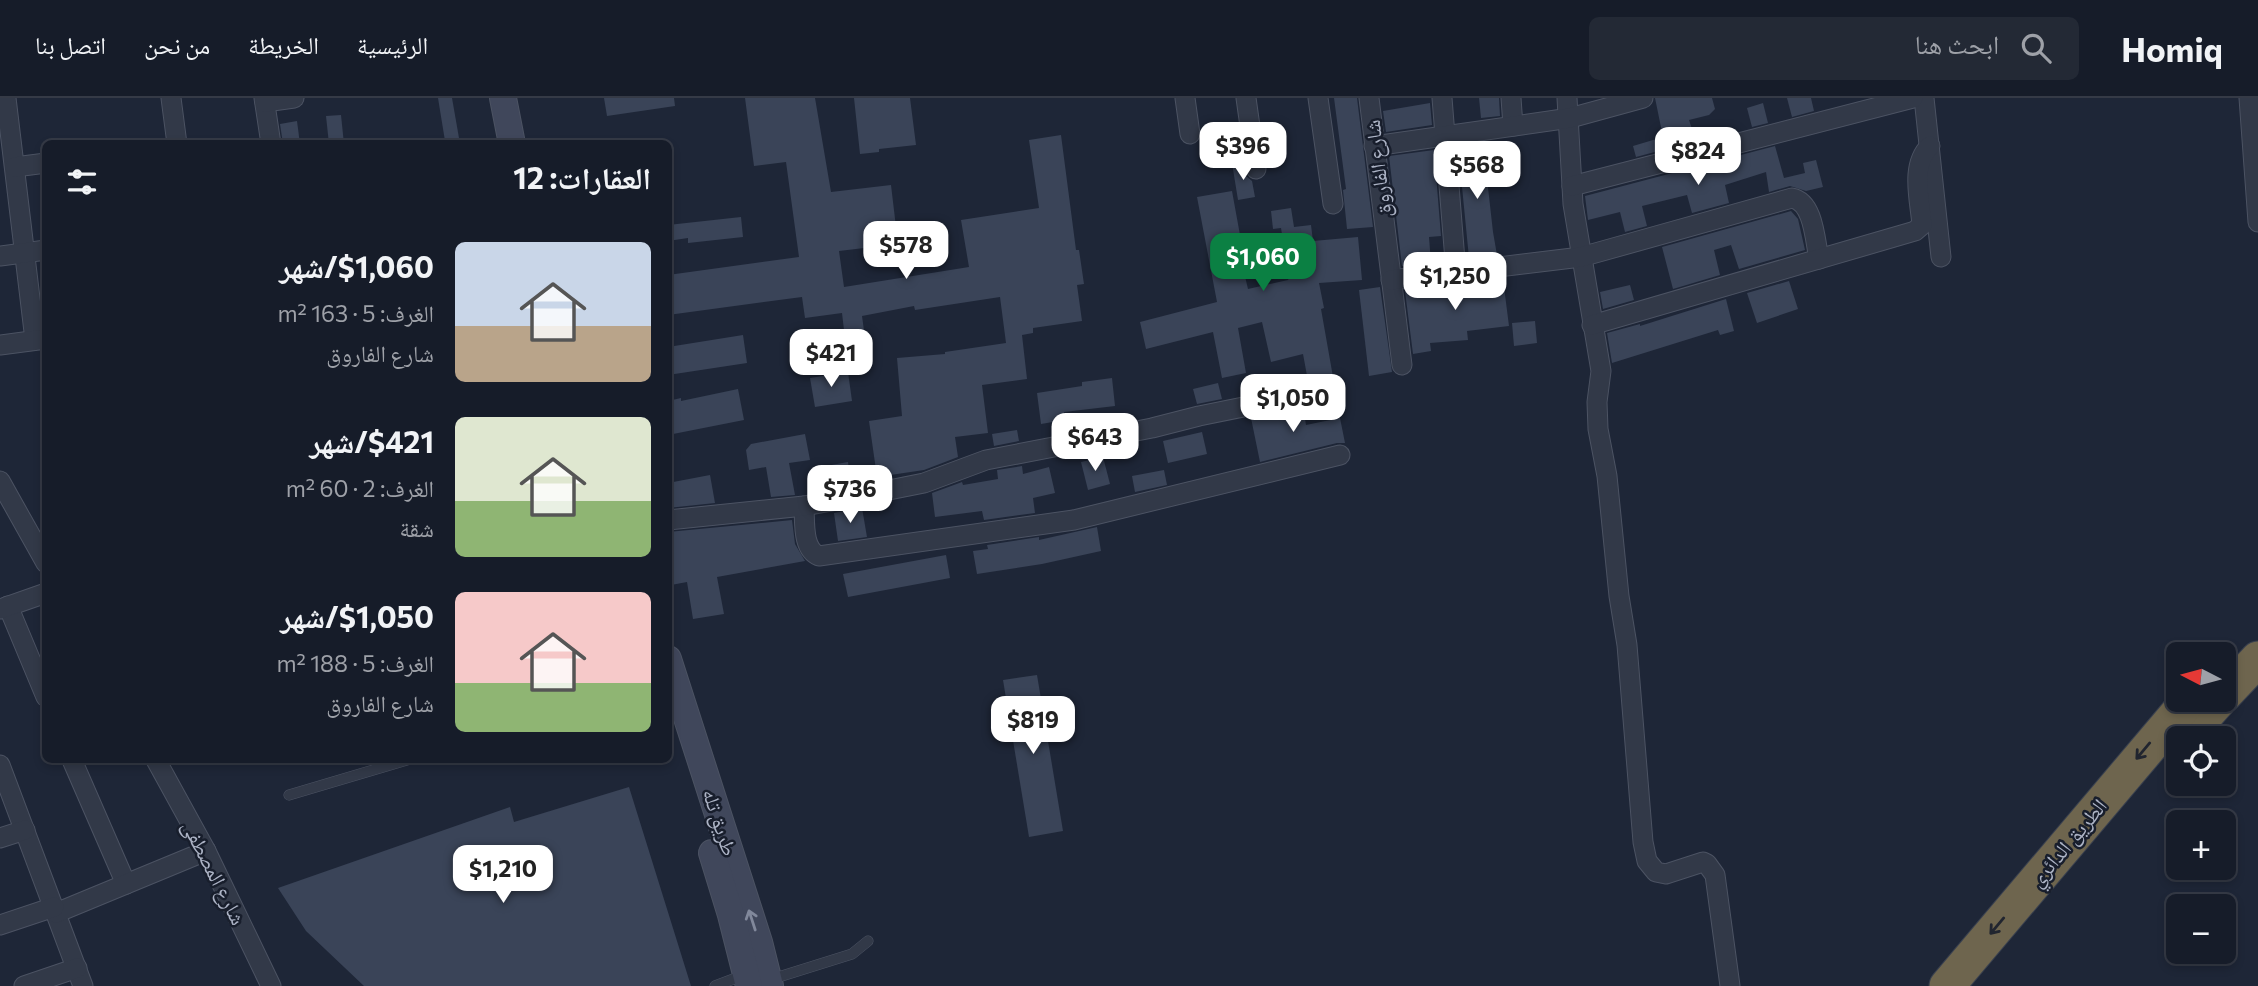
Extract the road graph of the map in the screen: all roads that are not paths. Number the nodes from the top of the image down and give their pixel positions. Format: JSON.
{"nodes":[{"id":1,"x":6,"y":98,"type":"edge"},
{"id":2,"x":171,"y":98,"type":"edge"},
{"id":3,"x":294,"y":98,"type":"edge"},
{"id":4,"x":485,"y":98,"type":"edge"},
{"id":5,"x":503,"y":98,"type":"edge"},
{"id":6,"x":1185,"y":98,"type":"edge"},
{"id":7,"x":1246,"y":98,"type":"edge"},
{"id":8,"x":1318,"y":98,"type":"edge"},
{"id":9,"x":1369,"y":98,"type":"edge"},
{"id":10,"x":1442,"y":98,"type":"edge"},
{"id":11,"x":1511,"y":98,"type":"edge"},
{"id":12,"x":1567,"y":98,"type":"edge"},
{"id":13,"x":1643,"y":98,"type":"edge"},
{"id":14,"x":1913,"y":98,"type":"edge"},
{"id":15,"x":1924,"y":98,"type":"edge"},
{"id":16,"x":2249,"y":98,"type":"edge"},
{"id":17,"x":265,"y":100,"type":"edge"},
{"id":18,"x":1570,"y":118,"type":"junction"},
{"id":19,"x":1513,"y":125,"type":"junction"},
{"id":20,"x":1190,"y":134,"type":"dead end"},
{"id":21,"x":1446,"y":134,"type":"junction"},
{"id":22,"x":176,"y":140,"type":"edge"},
{"id":23,"x":270,"y":140,"type":"edge"},
{"id":24,"x":493,"y":140,"type":"edge"},
{"id":25,"x":511,"y":140,"type":"edge"},
{"id":26,"x":6,"y":145,"type":"edge"},
{"id":27,"x":1374,"y":146,"type":"junction"},
{"id":28,"x":1930,"y":146,"type":"junction"},
{"id":29,"x":42,"y":164,"type":"edge"},
{"id":30,"x":15,"y":167,"type":"junction"},
{"id":31,"x":1256,"y":169,"type":"dead end"},
{"id":32,"x":1572,"y":186,"type":"junction"},
{"id":33,"x":1333,"y":204,"type":"dead end"},
{"id":34,"x":2258,"y":222,"type":"edge"},
{"id":35,"x":42,"y":251,"type":"edge"},
{"id":36,"x":25,"y":253,"type":"junction"},
{"id":37,"x":0,"y":256,"type":"edge"},
{"id":38,"x":1581,"y":257,"type":"junction"},
{"id":39,"x":1941,"y":257,"type":"dead end"},
{"id":40,"x":1819,"y":259,"type":"junction"},
{"id":41,"x":1456,"y":273,"type":"junction"},
{"id":42,"x":1391,"y":281,"type":"junction"},
{"id":43,"x":1592,"y":325,"type":"junction"},
{"id":44,"x":40,"y":340,"type":"edge"},
{"id":45,"x":0,"y":345,"type":"edge"},
{"id":46,"x":1402,"y":365,"type":"dead end"},
{"id":47,"x":1332,"y":389,"type":"dead end"},
{"id":48,"x":1340,"y":455,"type":"dead end"},
{"id":49,"x":0,"y":481,"type":"edge"},
{"id":50,"x":804,"y":506,"type":"junction"},
{"id":51,"x":672,"y":520,"type":"edge"},
{"id":52,"x":42,"y":556,"type":"edge"},
{"id":53,"x":42,"y":594,"type":"edge"},
{"id":54,"x":4,"y":608,"type":"edge"},
{"id":55,"x":2258,"y":631,"type":"edge"},
{"id":56,"x":2248,"y":669,"type":"edge"},
{"id":57,"x":672,"y":673,"type":"edge"},
{"id":58,"x":2236,"y":682,"type":"edge"},
{"id":59,"x":42,"y":689,"type":"edge"},
{"id":60,"x":2179,"y":712,"type":"edge"},
{"id":61,"x":2208,"y":712,"type":"edge"},
{"id":62,"x":2196,"y":726,"type":"edge"},
{"id":63,"x":672,"y":727,"type":"edge"},
{"id":64,"x":2166,"y":762,"type":"edge"},
{"id":65,"x":73,"y":763,"type":"edge"},
{"id":66,"x":158,"y":763,"type":"edge"},
{"id":67,"x":398,"y":763,"type":"edge"},
{"id":68,"x":2,"y":773,"type":"edge"},
{"id":69,"x":289,"y":795,"type":"dead end"},
{"id":70,"x":25,"y":830,"type":"junction"},
{"id":71,"x":0,"y":838,"type":"edge"},
{"id":72,"x":206,"y":851,"type":"junction"},
{"id":73,"x":126,"y":884,"type":"junction"},
{"id":74,"x":55,"y":910,"type":"junction"},
{"id":75,"x":0,"y":925,"type":"edge"},
{"id":76,"x":868,"y":941,"type":"dead end"},
{"id":77,"x":80,"y":977,"type":"edge"},
{"id":78,"x":758,"y":980,"type":"edge"},
{"id":79,"x":24,"y":986,"type":"edge"},
{"id":80,"x":271,"y":986,"type":"edge"},
{"id":81,"x":715,"y":986,"type":"edge"},
{"id":82,"x":1730,"y":986,"type":"edge"},
{"id":83,"x":1947,"y":986,"type":"edge"},
{"id":84,"x":1979,"y":986,"type":"edge"}],
"edges":[{"from":1,"to":26,"type":"street"},
{"from":2,"to":22,"type":"street"},
{"from":3,"to":17,"type":"street"},
{"from":4,"to":24,"type":"main road"},
{"from":5,"to":25,"type":"main road"},
{"from":6,"to":20,"type":"street"},
{"from":7,"to":31,"type":"street"},
{"from":8,"to":33,"type":"street"},
{"from":9,"to":27,"type":"street","name":"شارع الفاروق"},
{"from":10,"to":21,"type":"street"},
{"from":11,"to":19,"type":"street"},
{"from":12,"to":18,"type":"street"},
{"from":13,"to":18,"type":"street"},
{"from":14,"to":32,"type":"street"},
{"from":15,"to":28,"type":"street"},
{"from":16,"to":34,"type":"street"},
{"from":17,"to":23,"type":"street"},
{"from":18,"to":19,"type":"street"},
{"from":18,"to":32,"type":"street"},
{"from":19,"to":21,"type":"street"},
{"from":21,"to":27,"type":"street"},
{"from":21,"to":41,"type":"street"},
{"from":26,"to":30,"type":"street"},
{"from":27,"to":42,"type":"street","name":"شارع الفاروق"},
{"from":28,"to":39,"type":"street"},
{"from":28,"to":40,"type":"street"},
{"from":29,"to":30,"type":"street"},
{"from":30,"to":36,"type":"street"},
{"from":32,"to":38,"type":"street"},
{"from":35,"to":36,"type":"street"},
{"from":36,"to":37,"type":"street"},
{"from":36,"to":44,"type":"street"},
{"from":38,"to":40,"type":"street"},
{"from":38,"to":41,"type":"street"},
{"from":38,"to":43,"type":"street"},
{"from":40,"to":43,"type":"street"},
{"from":41,"to":42,"type":"street"},
{"from":42,"to":46,"type":"street","name":"شارع الفاروق"},
{"from":43,"to":82,"type":"street"},
{"from":44,"to":45,"type":"street"},
{"from":47,"to":50,"type":"street"},
{"from":48,"to":50,"type":"street"},
{"from":49,"to":52,"type":"street"},
{"from":50,"to":51,"type":"street"},
{"from":53,"to":54,"type":"street"},
{"from":54,"to":59,"type":"street"},
{"from":55,"to":56,"type":"highway"},
{"from":56,"to":58,"type":"highway"},
{"from":78,"to":57,"type":"main road","name":"طريق تله","one_way":true},
{"from":60,"to":83,"type":"highway","name":"الطريق الدائري","one_way":true},
{"from":61,"to":62,"type":"highway"},
{"from":63,"to":78,"type":"main road","name":"طريق تله"},
{"from":64,"to":84,"type":"highway","name":"الطريق الدائري"},
{"from":65,"to":73,"type":"street"},
{"from":66,"to":72,"type":"street","name":"شارع المصطفى"},
{"from":67,"to":69,"type":"lane"},
{"from":68,"to":70,"type":"street"},
{"from":70,"to":71,"type":"street"},
{"from":70,"to":74,"type":"street"},
{"from":72,"to":73,"type":"street"},
{"from":72,"to":80,"type":"street","name":"شارع المصطفى"},
{"from":73,"to":74,"type":"street"},
{"from":74,"to":75,"type":"street"},
{"from":74,"to":77,"type":"street"},
{"from":76,"to":78,"type":"lane"},
{"from":77,"to":79,"type":"street"},
{"from":78,"to":81,"type":"lane"}]}
